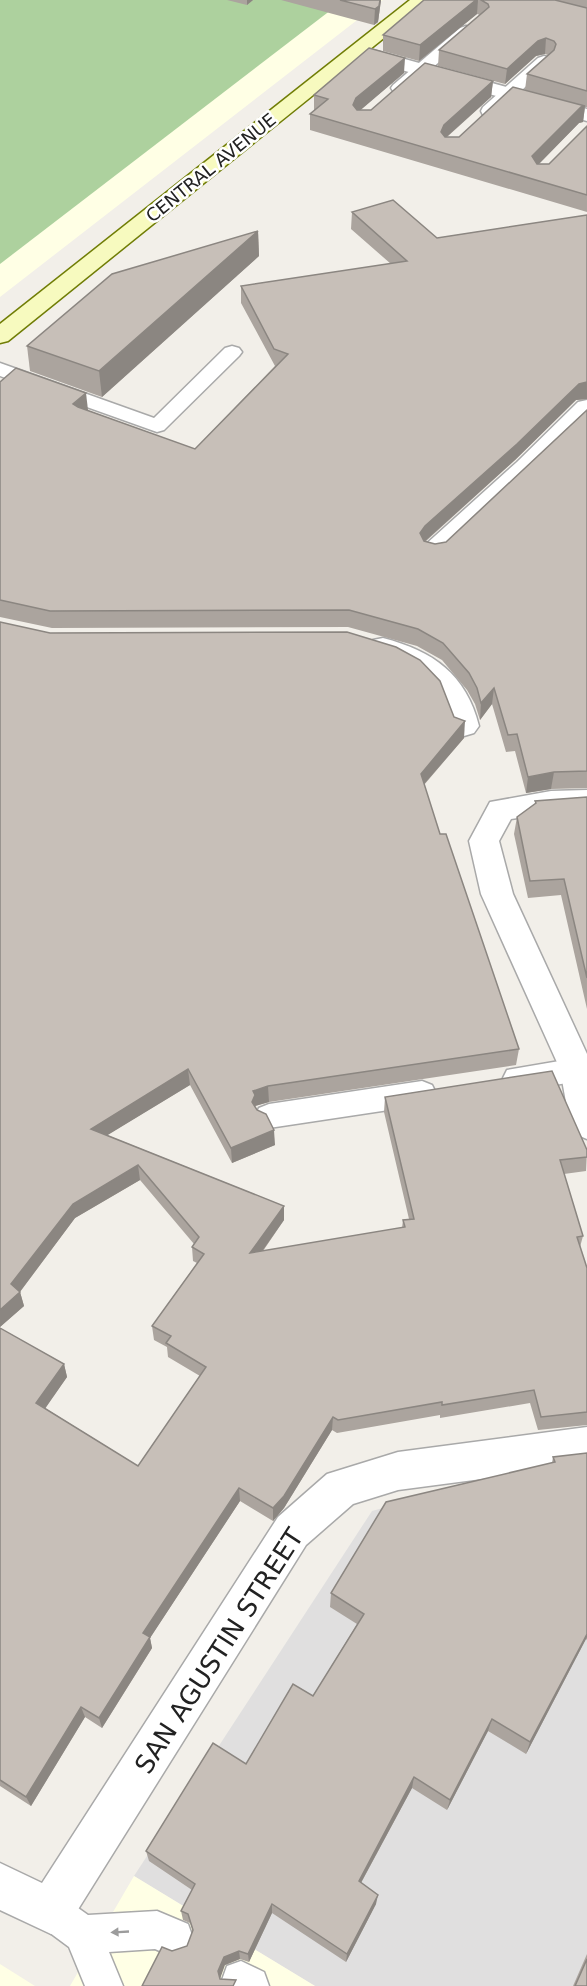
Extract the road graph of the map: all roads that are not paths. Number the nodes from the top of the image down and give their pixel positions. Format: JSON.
{"nodes":[{"id":1,"x":422,"y":0,"type":"edge"},
{"id":2,"x":478,"y":21,"type":"edge"},
{"id":3,"x":356,"y":52,"type":"junction"},
{"id":4,"x":544,"y":61,"type":"edge"},
{"id":5,"x":421,"y":70,"type":"junction"},
{"id":6,"x":508,"y":94,"type":"junction"},
{"id":7,"x":388,"y":98,"type":"edge"},
{"id":8,"x":587,"y":115,"type":"edge"},
{"id":9,"x":475,"y":124,"type":"edge"},
{"id":10,"x":0,"y":336,"type":"edge"},
{"id":11,"x":232,"y":352,"type":"dead end"},
{"id":12,"x":0,"y":369,"type":"edge"},
{"id":13,"x":587,"y":407,"type":"edge"},
{"id":14,"x":434,"y":551,"type":"edge"},
{"id":15,"x":358,"y":640,"type":"edge"},
{"id":16,"x":464,"y":726,"type":"edge"},
{"id":17,"x":587,"y":801,"type":"edge"},
{"id":18,"x":582,"y":1068,"type":"edge"},
{"id":19,"x":494,"y":1082,"type":"edge"},
{"id":20,"x":447,"y":1089,"type":"edge"},
{"id":21,"x":269,"y":1116,"type":"edge"},
{"id":22,"x":587,"y":1124,"type":"edge"},
{"id":23,"x":587,"y":1446,"type":"edge"},
{"id":24,"x":0,"y":1886,"type":"edge"},
{"id":25,"x":67,"y":1923,"type":"junction"},
{"id":26,"x":174,"y":1938,"type":"dead end"},
{"id":27,"x":104,"y":1986,"type":"edge"}],
"edges":[{"from":1,"to":3,"type":"main road","name":"CENTRAL AVENUE"},
{"from":2,"to":5,"type":"lane"},
{"from":3,"to":5,"type":"street"},
{"from":3,"to":10,"type":"main road","name":"CENTRAL AVENUE"},
{"from":4,"to":6,"type":"lane"},
{"from":5,"to":6,"type":"street"},
{"from":5,"to":7,"type":"lane"},
{"from":6,"to":8,"type":"street"},
{"from":6,"to":9,"type":"lane"},
{"from":11,"to":12,"type":"lane"},
{"from":13,"to":14,"type":"street"},
{"from":15,"to":16,"type":"street"},
{"from":17,"to":18,"type":"street"},
{"from":18,"to":19,"type":"lane"},
{"from":18,"to":22,"type":"street"},
{"from":20,"to":21,"type":"lane"},
{"from":23,"to":25,"type":"street","name":"SAN AGUSTIN STREET"},
{"from":24,"to":25,"type":"street"},
{"from":26,"to":25,"type":"lane","one_way":true},
{"from":25,"to":27,"type":"lane"}]}
